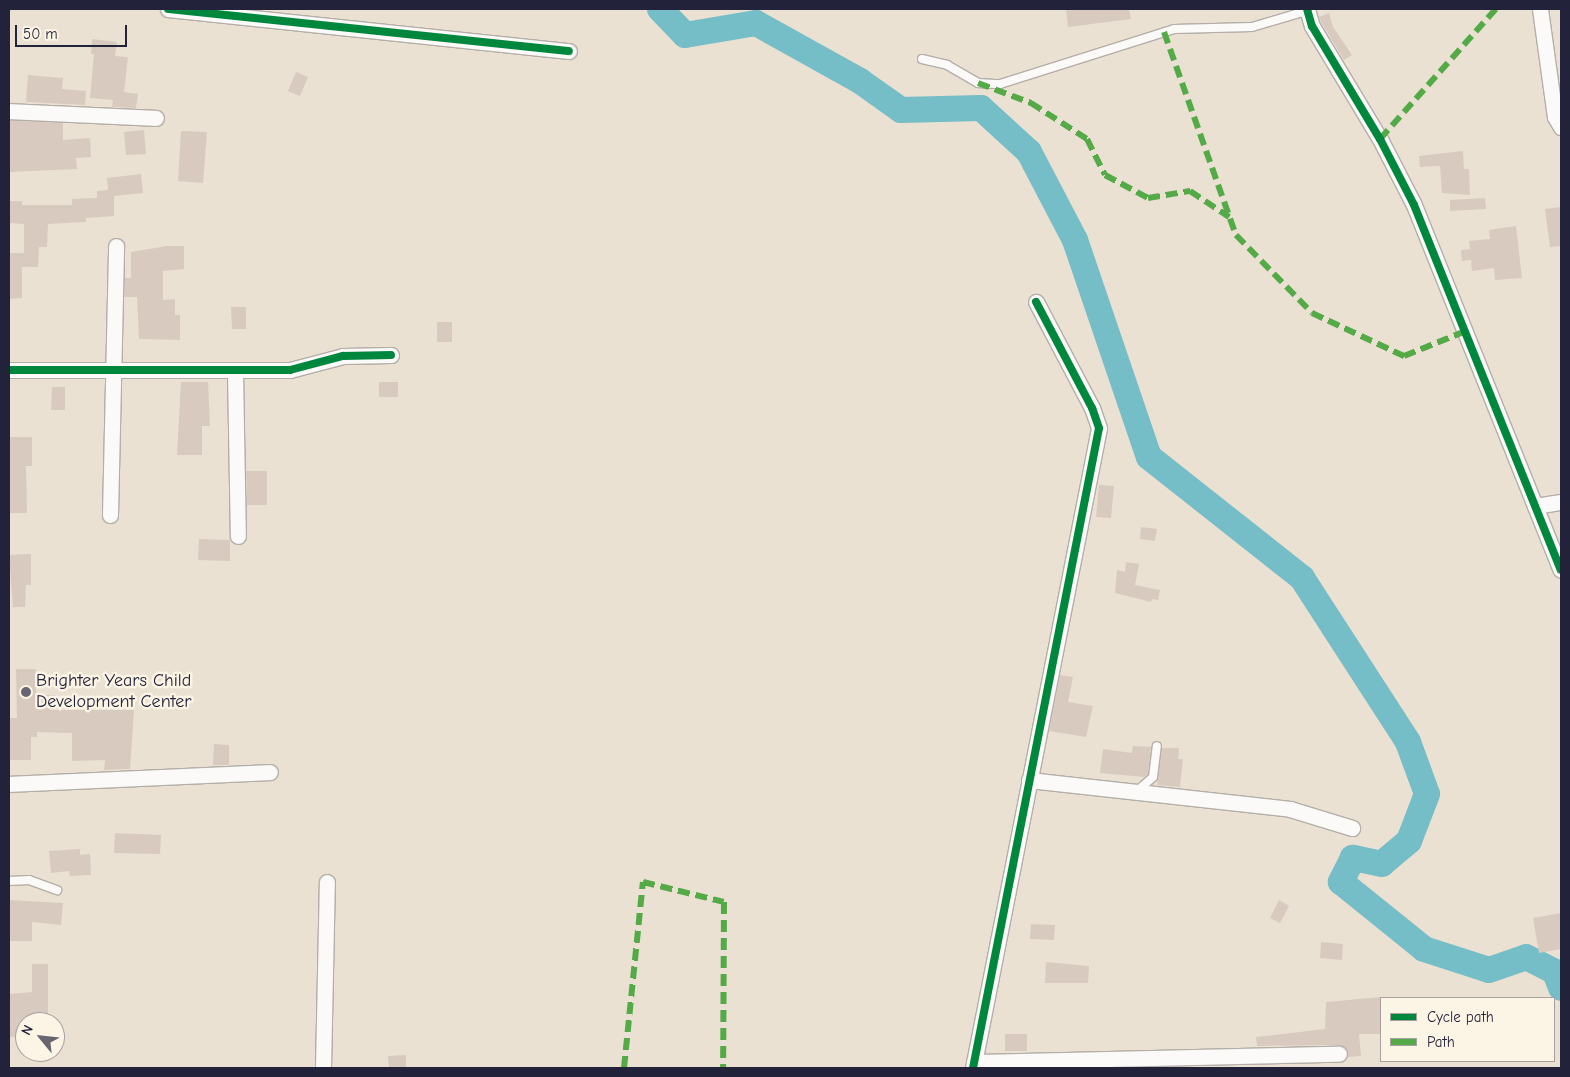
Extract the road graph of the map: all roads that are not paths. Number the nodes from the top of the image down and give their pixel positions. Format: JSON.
{"nodes":[{"id":1,"x":168,"y":9,"type":"edge"},
{"id":2,"x":1540,"y":9,"type":"edge"},
{"id":3,"x":1306,"y":10,"type":"edge"},
{"id":4,"x":569,"y":51,"type":"dead end"},
{"id":5,"x":922,"y":59,"type":"dead end"},
{"id":6,"x":9,"y":111,"type":"edge"},
{"id":7,"x":156,"y":118,"type":"dead end"},
{"id":8,"x":1561,"y":128,"type":"edge"},
{"id":9,"x":116,"y":246,"type":"dead end"},
{"id":10,"x":1036,"y":302,"type":"dead end"},
{"id":11,"x":391,"y":355,"type":"dead end"},
{"id":12,"x":9,"y":370,"type":"edge"},
{"id":13,"x":114,"y":370,"type":"junction"},
{"id":14,"x":235,"y":371,"type":"junction"},
{"id":15,"x":1561,"y":502,"type":"edge"},
{"id":16,"x":1535,"y":506,"type":"junction"},
{"id":17,"x":110,"y":515,"type":"dead end"},
{"id":18,"x":238,"y":536,"type":"dead end"},
{"id":19,"x":1561,"y":570,"type":"edge"},
{"id":20,"x":1157,"y":746,"type":"dead end"},
{"id":21,"x":270,"y":772,"type":"dead end"},
{"id":22,"x":1029,"y":780,"type":"junction"},
{"id":23,"x":9,"y":784,"type":"edge"},
{"id":24,"x":1133,"y":794,"type":"junction"},
{"id":25,"x":1352,"y":828,"type":"dead end"},
{"id":26,"x":9,"y":881,"type":"edge"},
{"id":27,"x":327,"y":882,"type":"dead end"},
{"id":28,"x":57,"y":890,"type":"dead end"},
{"id":29,"x":1339,"y":1054,"type":"dead end"},
{"id":30,"x":974,"y":1065,"type":"edge"},
{"id":31,"x":323,"y":1068,"type":"edge"}],
"edges":[{"from":1,"to":4,"type":"street"},
{"from":2,"to":8,"type":"street"},
{"from":3,"to":5,"type":"lane"},
{"from":3,"to":16,"type":"street"},
{"from":6,"to":7,"type":"street"},
{"from":9,"to":13,"type":"street"},
{"from":10,"to":22,"type":"street"},
{"from":11,"to":14,"type":"street"},
{"from":12,"to":13,"type":"street"},
{"from":13,"to":14,"type":"street"},
{"from":13,"to":17,"type":"street"},
{"from":14,"to":18,"type":"street"},
{"from":15,"to":16,"type":"street"},
{"from":16,"to":19,"type":"street"},
{"from":20,"to":24,"type":"lane"},
{"from":21,"to":23,"type":"street"},
{"from":22,"to":24,"type":"street"},
{"from":22,"to":30,"type":"street"},
{"from":24,"to":25,"type":"street"},
{"from":26,"to":28,"type":"lane"},
{"from":27,"to":31,"type":"street"},
{"from":29,"to":30,"type":"street"}]}
